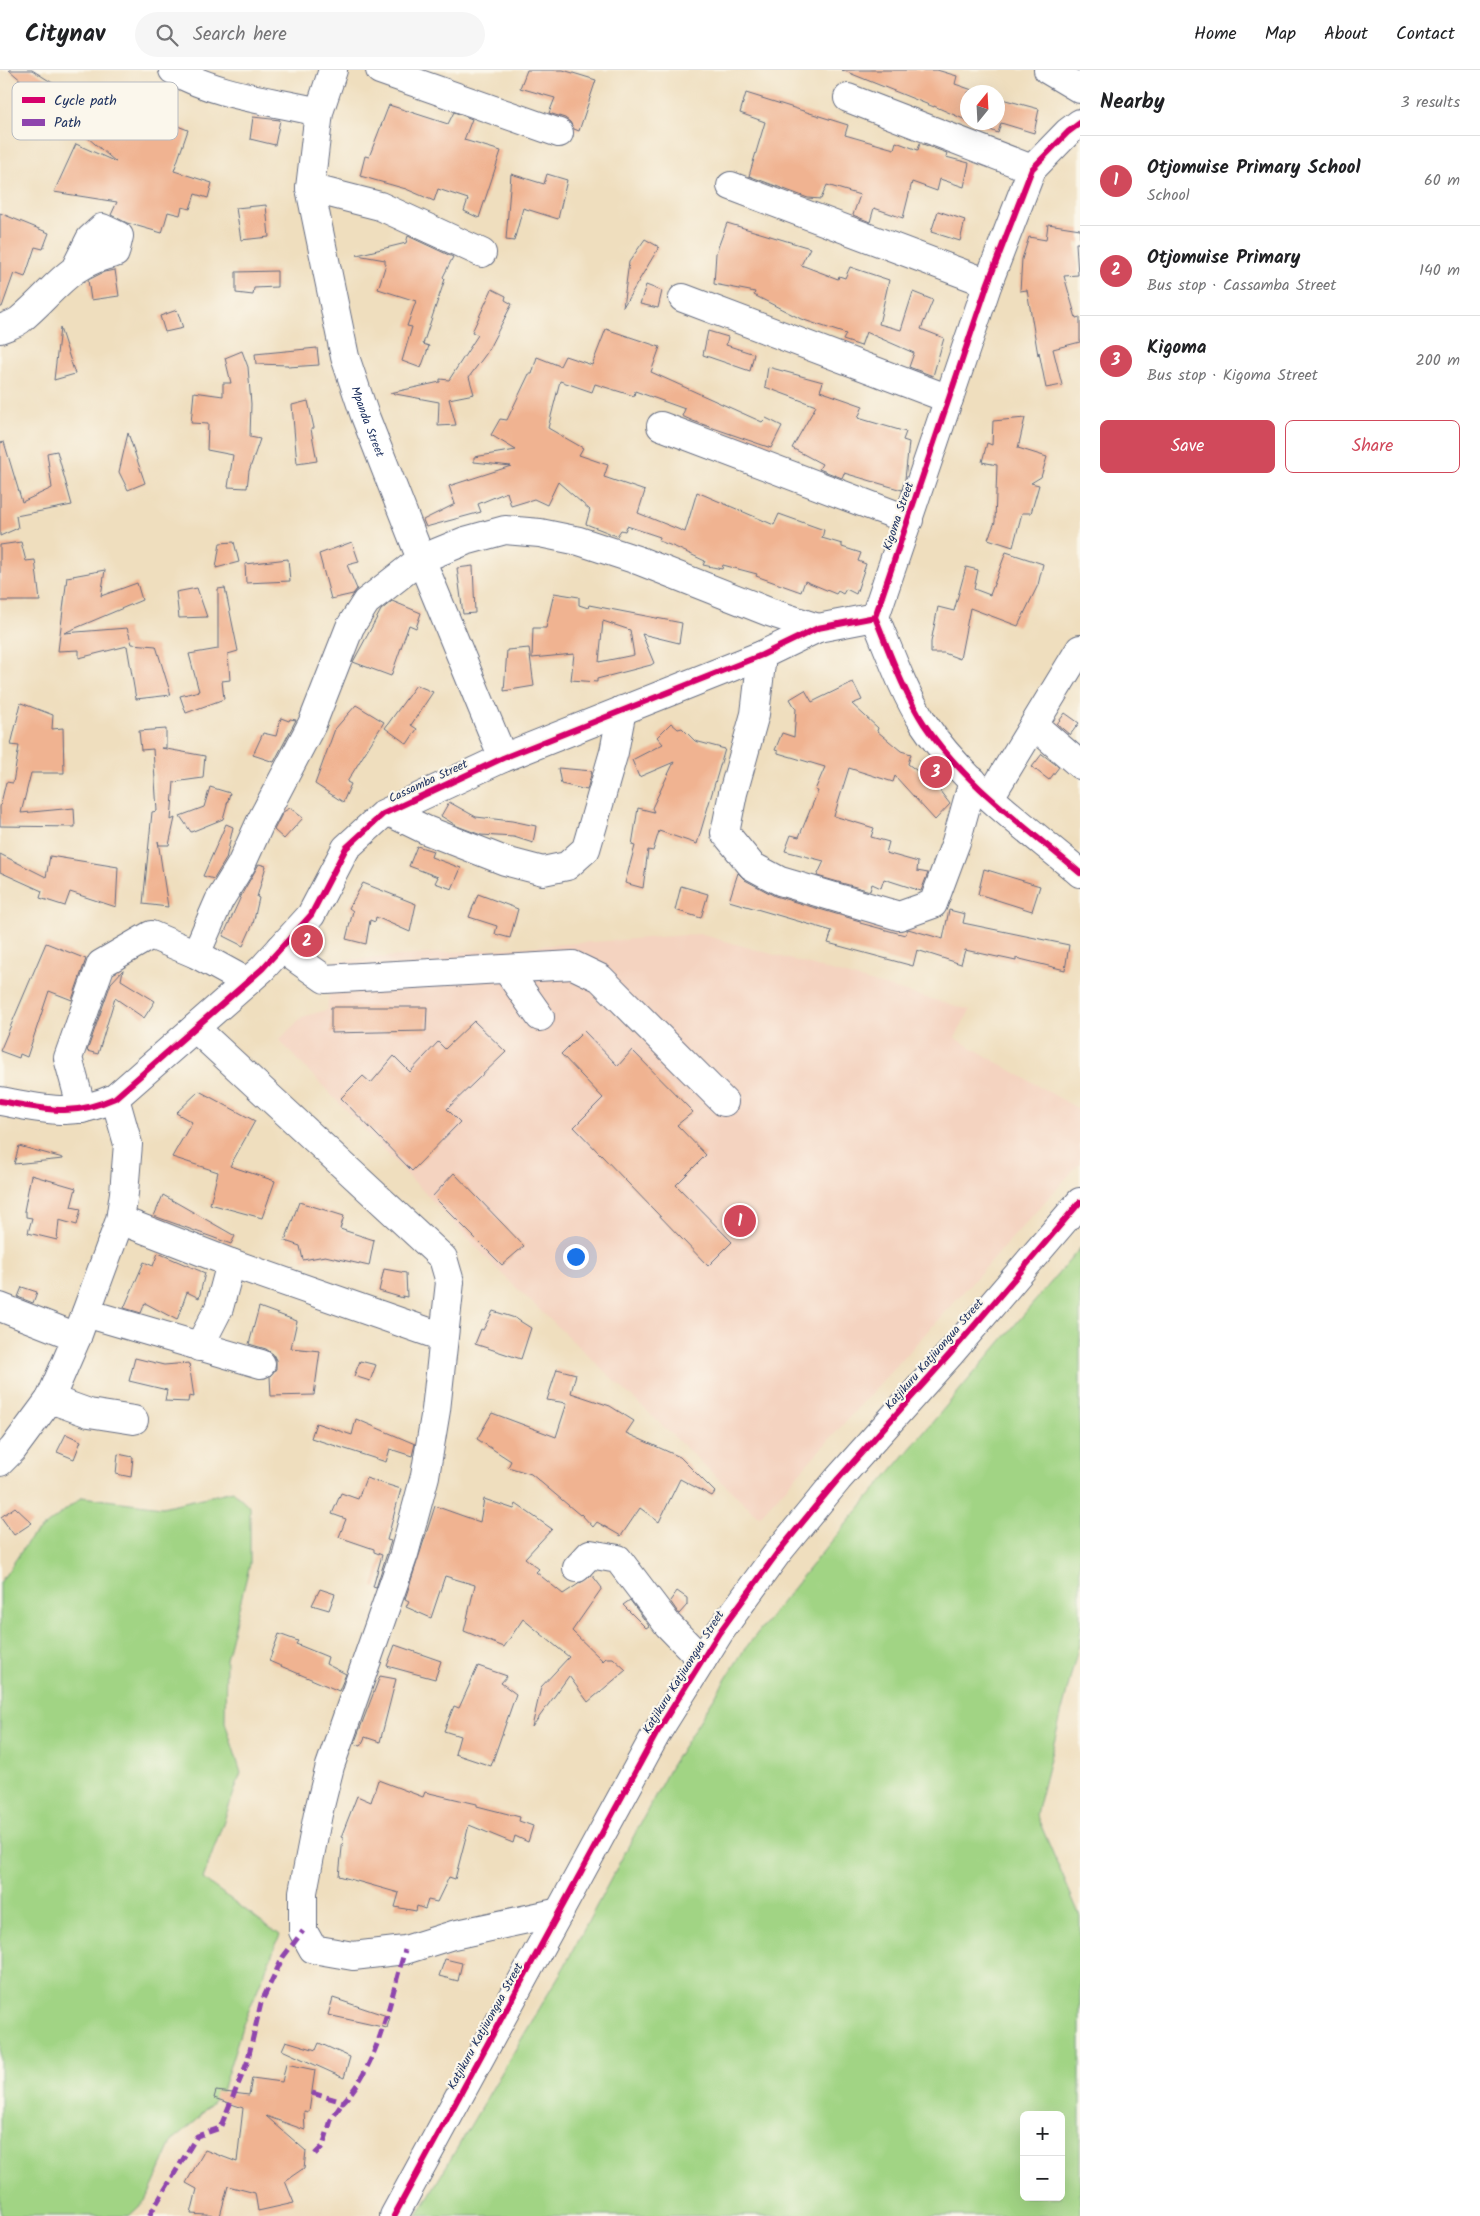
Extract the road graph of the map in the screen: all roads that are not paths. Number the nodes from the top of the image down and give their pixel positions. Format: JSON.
{"nodes":[{"id":1,"x":172,"y":70,"type":"edge"},
{"id":2,"x":333,"y":70,"type":"edge"},
{"id":3,"x":380,"y":70,"type":"edge"},
{"id":4,"x":1048,"y":70,"type":"edge"},
{"id":5,"x":1080,"y":89,"type":"edge"},
{"id":6,"x":848,"y":98,"type":"dead end"},
{"id":7,"x":319,"y":112,"type":"junction"},
{"id":8,"x":1080,"y":123,"type":"edge"},
{"id":9,"x":559,"y":133,"type":"dead end"},
{"id":10,"x":1032,"y":169,"type":"junction"},
{"id":11,"x":731,"y":186,"type":"dead end"},
{"id":12,"x":310,"y":188,"type":"junction"},
{"id":13,"x":482,"y":253,"type":"dead end"},
{"id":14,"x":76,"y":267,"type":"dead end"},
{"id":15,"x":988,"y":283,"type":"junction"},
{"id":16,"x":683,"y":298,"type":"dead end"},
{"id":17,"x":0,"y":329,"type":"edge"},
{"id":18,"x":949,"y":399,"type":"junction"},
{"id":19,"x":661,"y":426,"type":"dead end"},
{"id":20,"x":909,"y":520,"type":"junction"},
{"id":21,"x":421,"y":559,"type":"junction"},
{"id":22,"x":875,"y":617,"type":"junction"},
{"id":23,"x":818,"y":628,"type":"junction"},
{"id":24,"x":1080,"y":650,"type":"edge"},
{"id":25,"x":762,"y":655,"type":"junction"},
{"id":26,"x":622,"y":710,"type":"junction"},
{"id":27,"x":1034,"y":726,"type":"junction"},
{"id":28,"x":503,"y":758,"type":"junction"},
{"id":29,"x":1080,"y":765,"type":"edge"},
{"id":30,"x":982,"y":789,"type":"junction"},
{"id":31,"x":388,"y":812,"type":"junction"},
{"id":32,"x":1080,"y":873,"type":"edge"},
{"id":33,"x":281,"y":948,"type":"junction"},
{"id":34,"x":196,"y":954,"type":"junction"},
{"id":35,"x":507,"y":970,"type":"junction"},
{"id":36,"x":247,"y":982,"type":"junction"},
{"id":37,"x":540,"y":1017,"type":"dead end"},
{"id":38,"x":195,"y":1028,"type":"junction"},
{"id":39,"x":115,"y":1098,"type":"junction"},
{"id":40,"x":0,"y":1101,"type":"edge"},
{"id":41,"x":724,"y":1102,"type":"dead end"},
{"id":42,"x":82,"y":1109,"type":"junction"},
{"id":43,"x":1080,"y":1202,"type":"edge"},
{"id":44,"x":120,"y":1220,"type":"junction"},
{"id":45,"x":231,"y":1263,"type":"junction"},
{"id":46,"x":0,"y":1307,"type":"edge"},
{"id":47,"x":81,"y":1325,"type":"junction"},
{"id":48,"x":443,"y":1337,"type":"junction"},
{"id":49,"x":199,"y":1347,"type":"junction"},
{"id":50,"x":261,"y":1364,"type":"dead end"},
{"id":51,"x":50,"y":1399,"type":"junction"},
{"id":52,"x":134,"y":1420,"type":"dead end"},
{"id":53,"x":4,"y":1450,"type":"edge"},
{"id":54,"x":576,"y":1568,"type":"dead end"},
{"id":55,"x":702,"y":1660,"type":"junction"},
{"id":56,"x":560,"y":1912,"type":"junction"},
{"id":57,"x":394,"y":2216,"type":"edge"}],
"edges":[{"from":1,"to":7,"type":"street"},
{"from":2,"to":7,"type":"street","name":"Mpanda Street"},
{"from":3,"to":9,"type":"street"},
{"from":4,"to":5,"type":"street"},
{"from":6,"to":10,"type":"street"},
{"from":7,"to":12,"type":"street","name":"Mpanda Street"},
{"from":8,"to":10,"type":"street","name":"Kigoma Street"},
{"from":10,"to":15,"type":"street","name":"Kigoma Street"},
{"from":11,"to":15,"type":"street"},
{"from":12,"to":13,"type":"street"},
{"from":12,"to":21,"type":"street","name":"Mpanda Street"},
{"from":14,"to":17,"type":"street"},
{"from":15,"to":18,"type":"street","name":"Kigoma Street"},
{"from":16,"to":18,"type":"street"},
{"from":18,"to":20,"type":"street","name":"Kigoma Street"},
{"from":19,"to":20,"type":"street"},
{"from":20,"to":22,"type":"street","name":"Kigoma Street"},
{"from":21,"to":23,"type":"street"},
{"from":21,"to":28,"type":"street","name":"Mpanda Street"},
{"from":21,"to":34,"type":"street"},
{"from":22,"to":23,"type":"street","name":"Cassamba Street"},
{"from":22,"to":30,"type":"street"},
{"from":23,"to":25,"type":"street","name":"Cassamba Street"},
{"from":24,"to":27,"type":"street"},
{"from":25,"to":26,"type":"street","name":"Cassamba Street"},
{"from":25,"to":30,"type":"street"},
{"from":26,"to":28,"type":"street","name":"Cassamba Street"},
{"from":26,"to":31,"type":"street"},
{"from":27,"to":29,"type":"street"},
{"from":27,"to":30,"type":"street"},
{"from":28,"to":31,"type":"street","name":"Cassamba Street"},
{"from":30,"to":32,"type":"street"},
{"from":31,"to":33,"type":"street","name":"Cassamba Street"},
{"from":33,"to":35,"type":"street"},
{"from":33,"to":36,"type":"street","name":"Cassamba Street"},
{"from":34,"to":36,"type":"street"},
{"from":34,"to":42,"type":"street"},
{"from":35,"to":37,"type":"street"},
{"from":35,"to":41,"type":"street"},
{"from":36,"to":38,"type":"street","name":"Cassamba Street"},
{"from":38,"to":39,"type":"street","name":"Cassamba Street"},
{"from":38,"to":48,"type":"street"},
{"from":39,"to":42,"type":"street","name":"Cassamba Street"},
{"from":39,"to":44,"type":"street"},
{"from":40,"to":42,"type":"street","name":"Cassamba Street"},
{"from":43,"to":55,"type":"street","name":"Katjikuru Katjiuongua Street"},
{"from":44,"to":45,"type":"street"},
{"from":44,"to":47,"type":"street"},
{"from":45,"to":48,"type":"street"},
{"from":45,"to":49,"type":"street"},
{"from":46,"to":47,"type":"street"},
{"from":47,"to":49,"type":"street"},
{"from":47,"to":51,"type":"street"},
{"from":48,"to":56,"type":"street"},
{"from":49,"to":50,"type":"street"},
{"from":51,"to":52,"type":"street"},
{"from":51,"to":53,"type":"street"},
{"from":54,"to":55,"type":"street"},
{"from":55,"to":56,"type":"street","name":"Katjikuru Katjiuongua Street"},
{"from":56,"to":57,"type":"street","name":"Katjikuru Katjiuongua Street"}]}
